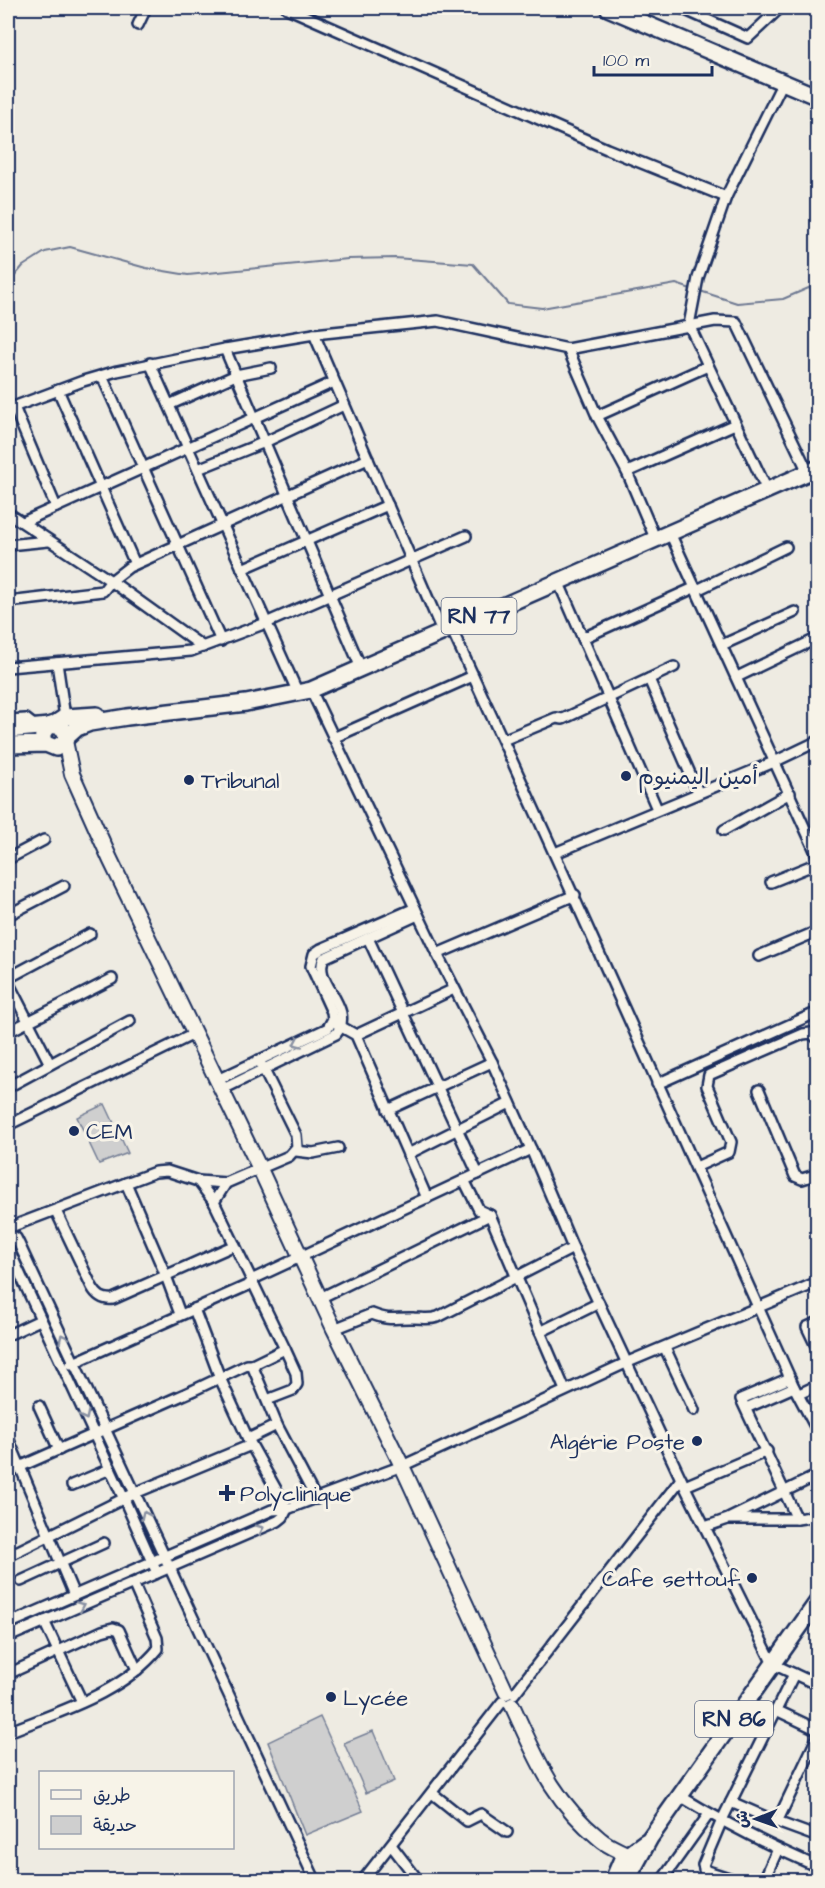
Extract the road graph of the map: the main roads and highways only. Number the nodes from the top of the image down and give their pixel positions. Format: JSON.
{"nodes":[{"id":1,"x":616,"y":10,"type":"edge"},
{"id":2,"x":818,"y":97,"type":"edge"},
{"id":3,"x":813,"y":470,"type":"edge"},
{"id":4,"x":127,"y":717,"type":"junction"},
{"id":5,"x":51,"y":723,"type":"junction"},
{"id":6,"x":8,"y":730,"type":"edge"},
{"id":7,"x":66,"y":740,"type":"junction"},
{"id":8,"x":8,"y":745,"type":"edge"},
{"id":9,"x":47,"y":746,"type":"junction"},
{"id":10,"x":72,"y":774,"type":"junction"},
{"id":11,"x":818,"y":1601,"type":"edge"},
{"id":12,"x":625,"y":1871,"type":"edge"}],
"edges":[{"from":1,"to":2,"type":"main road"},
{"from":3,"to":4,"type":"main road","number":"RN 77"},
{"from":4,"to":5,"type":"main road","number":"RN 77"},
{"from":4,"to":7,"type":"main road","number":"RN 77"},
{"from":5,"to":6,"type":"main road","number":"RN 77"},
{"from":5,"to":7,"type":"main road"},
{"from":5,"to":9,"type":"main road"},
{"from":7,"to":9,"type":"main road"},
{"from":7,"to":10,"type":"main road"},
{"from":8,"to":9,"type":"main road"},
{"from":9,"to":10,"type":"main road"},
{"from":10,"to":12,"type":"main road"},
{"from":11,"to":12,"type":"main road","number":"RN 86"}]}
